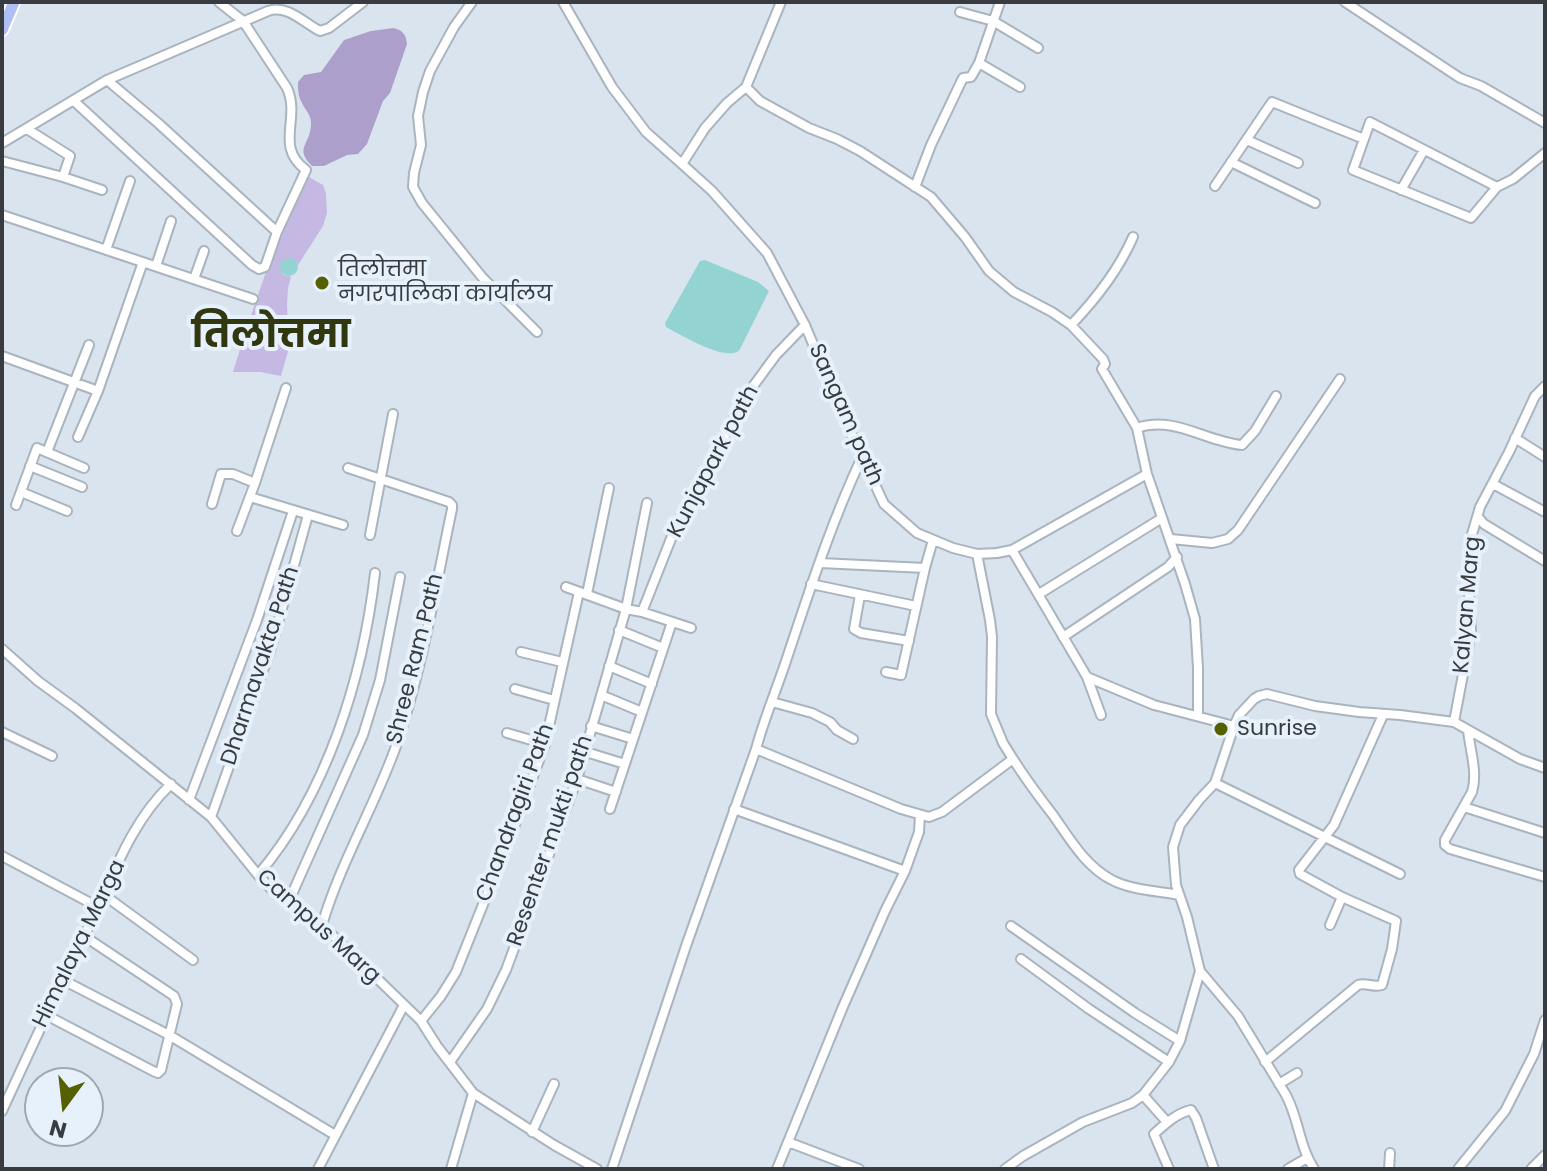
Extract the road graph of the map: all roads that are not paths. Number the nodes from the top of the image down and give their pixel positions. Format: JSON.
{"nodes":[{"id":1,"x":14,"y":2,"type":"edge"},
{"id":2,"x":219,"y":2,"type":"edge"},
{"id":3,"x":291,"y":2,"type":"edge"},
{"id":4,"x":472,"y":2,"type":"edge"},
{"id":5,"x":563,"y":2,"type":"edge"},
{"id":6,"x":781,"y":2,"type":"edge"},
{"id":7,"x":1000,"y":2,"type":"edge"},
{"id":8,"x":1345,"y":2,"type":"edge"},
{"id":9,"x":357,"y":4,"type":"edge"},
{"id":10,"x":280,"y":8,"type":"junction"},
{"id":11,"x":960,"y":12,"type":"dead end"},
{"id":12,"x":243,"y":21,"type":"junction"},
{"id":13,"x":993,"y":21,"type":"junction"},
{"id":14,"x":2,"y":30,"type":"edge"},
{"id":15,"x":1038,"y":48,"type":"dead end"},
{"id":16,"x":979,"y":63,"type":"junction"},
{"id":17,"x":107,"y":80,"type":"junction"},
{"id":18,"x":746,"y":87,"type":"junction"},
{"id":19,"x":1020,"y":87,"type":"dead end"},
{"id":20,"x":74,"y":101,"type":"junction"},
{"id":21,"x":1545,"y":123,"type":"edge"},
{"id":22,"x":27,"y":129,"type":"junction"},
{"id":23,"x":1364,"y":139,"type":"junction"},
{"id":24,"x":1247,"y":140,"type":"junction"},
{"id":25,"x":2,"y":143,"type":"edge"},
{"id":26,"x":1424,"y":150,"type":"junction"},
{"id":27,"x":1545,"y":153,"type":"edge"},
{"id":28,"x":2,"y":161,"type":"edge"},
{"id":29,"x":1231,"y":162,"type":"junction"},
{"id":30,"x":1298,"y":163,"type":"dead end"},
{"id":31,"x":682,"y":164,"type":"junction"},
{"id":32,"x":63,"y":177,"type":"junction"},
{"id":33,"x":130,"y":181,"type":"dead end"},
{"id":34,"x":1215,"y":186,"type":"dead end"},
{"id":35,"x":915,"y":187,"type":"junction"},
{"id":36,"x":1497,"y":187,"type":"junction"},
{"id":37,"x":102,"y":190,"type":"dead end"},
{"id":38,"x":1401,"y":190,"type":"junction"},
{"id":39,"x":1315,"y":203,"type":"dead end"},
{"id":40,"x":2,"y":215,"type":"edge"},
{"id":41,"x":171,"y":221,"type":"dead end"},
{"id":42,"x":277,"y":232,"type":"junction"},
{"id":43,"x":1133,"y":237,"type":"dead end"},
{"id":44,"x":106,"y":250,"type":"junction"},
{"id":45,"x":204,"y":251,"type":"dead end"},
{"id":46,"x":143,"y":262,"type":"junction"},
{"id":47,"x":156,"y":266,"type":"junction"},
{"id":48,"x":194,"y":279,"type":"junction"},
{"id":49,"x":253,"y":299,"type":"dead end"},
{"id":50,"x":805,"y":325,"type":"junction"},
{"id":51,"x":1071,"y":325,"type":"junction"},
{"id":52,"x":537,"y":332,"type":"dead end"},
{"id":53,"x":89,"y":345,"type":"dead end"},
{"id":54,"x":2,"y":356,"type":"edge"},
{"id":55,"x":1340,"y":379,"type":"dead end"},
{"id":56,"x":75,"y":383,"type":"junction"},
{"id":57,"x":1545,"y":386,"type":"edge"},
{"id":58,"x":286,"y":388,"type":"dead end"},
{"id":59,"x":98,"y":391,"type":"junction"},
{"id":60,"x":1276,"y":396,"type":"dead end"},
{"id":61,"x":393,"y":414,"type":"dead end"},
{"id":62,"x":1137,"y":428,"type":"junction"},
{"id":63,"x":78,"y":437,"type":"dead end"},
{"id":64,"x":1515,"y":438,"type":"junction"},
{"id":65,"x":47,"y":452,"type":"junction"},
{"id":66,"x":862,"y":457,"type":"junction"},
{"id":67,"x":1545,"y":457,"type":"edge"},
{"id":68,"x":30,"y":466,"type":"junction"},
{"id":69,"x":84,"y":468,"type":"dead end"},
{"id":70,"x":348,"y":468,"type":"dead end"},
{"id":71,"x":1147,"y":474,"type":"junction"},
{"id":72,"x":380,"y":478,"type":"junction"},
{"id":73,"x":255,"y":483,"type":"junction"},
{"id":74,"x":1493,"y":484,"type":"junction"},
{"id":75,"x":82,"y":487,"type":"dead end"},
{"id":76,"x":609,"y":488,"type":"dead end"},
{"id":77,"x":21,"y":492,"type":"junction"},
{"id":78,"x":250,"y":497,"type":"junction"},
{"id":79,"x":647,"y":503,"type":"dead end"},
{"id":80,"x":212,"y":504,"type":"dead end"},
{"id":81,"x":16,"y":505,"type":"dead end"},
{"id":82,"x":67,"y":511,"type":"dead end"},
{"id":83,"x":293,"y":511,"type":"junction"},
{"id":84,"x":1545,"y":512,"type":"edge"},
{"id":85,"x":308,"y":515,"type":"junction"},
{"id":86,"x":1478,"y":517,"type":"junction"},
{"id":87,"x":1162,"y":518,"type":"junction"},
{"id":88,"x":343,"y":525,"type":"dead end"},
{"id":89,"x":237,"y":531,"type":"dead end"},
{"id":90,"x":370,"y":535,"type":"dead end"},
{"id":91,"x":1171,"y":539,"type":"junction"},
{"id":92,"x":933,"y":540,"type":"junction"},
{"id":93,"x":1012,"y":550,"type":"junction"},
{"id":94,"x":977,"y":554,"type":"junction"},
{"id":95,"x":1177,"y":557,"type":"junction"},
{"id":96,"x":1545,"y":561,"type":"edge"},
{"id":97,"x":820,"y":563,"type":"junction"},
{"id":98,"x":925,"y":568,"type":"junction"},
{"id":99,"x":375,"y":573,"type":"dead end"},
{"id":100,"x":400,"y":577,"type":"dead end"},
{"id":101,"x":811,"y":584,"type":"junction"},
{"id":102,"x":566,"y":587,"type":"dead end"},
{"id":103,"x":583,"y":593,"type":"junction"},
{"id":104,"x":1039,"y":594,"type":"junction"},
{"id":105,"x":860,"y":595,"type":"junction"},
{"id":106,"x":916,"y":606,"type":"junction"},
{"id":107,"x":626,"y":609,"type":"junction"},
{"id":108,"x":642,"y":612,"type":"junction"},
{"id":109,"x":672,"y":622,"type":"junction"},
{"id":110,"x":691,"y":628,"type":"dead end"},
{"id":111,"x":619,"y":630,"type":"junction"},
{"id":112,"x":1063,"y":637,"type":"junction"},
{"id":113,"x":909,"y":641,"type":"junction"},
{"id":114,"x":663,"y":648,"type":"junction"},
{"id":115,"x":2,"y":649,"type":"edge"},
{"id":116,"x":521,"y":652,"type":"dead end"},
{"id":117,"x":562,"y":662,"type":"junction"},
{"id":118,"x":609,"y":666,"type":"junction"},
{"id":119,"x":886,"y":672,"type":"dead end"},
{"id":120,"x":1087,"y":677,"type":"junction"},
{"id":121,"x":652,"y":684,"type":"junction"},
{"id":122,"x":515,"y":689,"type":"dead end"},
{"id":123,"x":601,"y":695,"type":"junction"},
{"id":124,"x":554,"y":700,"type":"junction"},
{"id":125,"x":772,"y":702,"type":"junction"},
{"id":126,"x":642,"y":712,"type":"junction"},
{"id":127,"x":1101,"y":715,"type":"dead end"},
{"id":128,"x":1383,"y":715,"type":"junction"},
{"id":129,"x":1198,"y":716,"type":"junction"},
{"id":130,"x":1454,"y":722,"type":"junction"},
{"id":131,"x":591,"y":726,"type":"junction"},
{"id":132,"x":1234,"y":726,"type":"junction"},
{"id":133,"x":1468,"y":730,"type":"junction"},
{"id":134,"x":2,"y":732,"type":"edge"},
{"id":135,"x":507,"y":733,"type":"dead end"},
{"id":136,"x":633,"y":739,"type":"junction"},
{"id":137,"x":853,"y":739,"type":"dead end"},
{"id":138,"x":545,"y":744,"type":"junction"},
{"id":139,"x":756,"y":749,"type":"junction"},
{"id":140,"x":586,"y":752,"type":"junction"},
{"id":141,"x":52,"y":756,"type":"dead end"},
{"id":142,"x":1013,"y":759,"type":"junction"},
{"id":143,"x":625,"y":764,"type":"junction"},
{"id":144,"x":1545,"y":768,"type":"edge"},
{"id":145,"x":577,"y":779,"type":"junction"},
{"id":146,"x":1215,"y":783,"type":"junction"},
{"id":147,"x":171,"y":784,"type":"junction"},
{"id":148,"x":616,"y":792,"type":"junction"},
{"id":149,"x":189,"y":800,"type":"junction"},
{"id":150,"x":1464,"y":807,"type":"junction"},
{"id":151,"x":610,"y":809,"type":"dead end"},
{"id":152,"x":734,"y":809,"type":"junction"},
{"id":153,"x":920,"y":815,"type":"junction"},
{"id":154,"x":211,"y":817,"type":"junction"},
{"id":155,"x":1545,"y":833,"type":"edge"},
{"id":156,"x":1326,"y":837,"type":"junction"},
{"id":157,"x":3,"y":856,"type":"edge"},
{"id":158,"x":905,"y":871,"type":"junction"},
{"id":159,"x":1400,"y":874,"type":"dead end"},
{"id":160,"x":258,"y":875,"type":"junction"},
{"id":161,"x":1545,"y":877,"type":"edge"},
{"id":162,"x":104,"y":895,"type":"junction"},
{"id":163,"x":1179,"y":895,"type":"junction"},
{"id":164,"x":1342,"y":897,"type":"junction"},
{"id":165,"x":288,"y":903,"type":"junction"},
{"id":166,"x":98,"y":907,"type":"junction"},
{"id":167,"x":322,"y":925,"type":"junction"},
{"id":168,"x":1330,"y":925,"type":"dead end"},
{"id":169,"x":1011,"y":926,"type":"dead end"},
{"id":170,"x":84,"y":936,"type":"junction"},
{"id":171,"x":1021,"y":959,"type":"dead end"},
{"id":172,"x":193,"y":960,"type":"dead end"},
{"id":173,"x":1200,"y":971,"type":"junction"},
{"id":174,"x":63,"y":980,"type":"junction"},
{"id":175,"x":404,"y":1005,"type":"junction"},
{"id":176,"x":46,"y":1015,"type":"junction"},
{"id":177,"x":1545,"y":1020,"type":"edge"},
{"id":178,"x":421,"y":1021,"type":"junction"},
{"id":179,"x":169,"y":1035,"type":"junction"},
{"id":180,"x":1180,"y":1041,"type":"junction"},
{"id":181,"x":450,"y":1062,"type":"junction"},
{"id":182,"x":1169,"y":1062,"type":"junction"},
{"id":183,"x":1265,"y":1062,"type":"junction"},
{"id":184,"x":1297,"y":1073,"type":"dead end"},
{"id":185,"x":554,"y":1084,"type":"dead end"},
{"id":186,"x":1279,"y":1084,"type":"junction"},
{"id":187,"x":473,"y":1093,"type":"junction"},
{"id":188,"x":1143,"y":1095,"type":"junction"},
{"id":189,"x":2,"y":1111,"type":"edge"},
{"id":190,"x":1167,"y":1122,"type":"junction"},
{"id":191,"x":532,"y":1132,"type":"junction"},
{"id":192,"x":335,"y":1135,"type":"junction"},
{"id":193,"x":788,"y":1142,"type":"junction"},
{"id":194,"x":1390,"y":1153,"type":"dead end"},
{"id":195,"x":1545,"y":1155,"type":"edge"},
{"id":196,"x":1307,"y":1158,"type":"junction"},
{"id":197,"x":615,"y":1168,"type":"edge"},
{"id":198,"x":318,"y":1169,"type":"edge"},
{"id":199,"x":451,"y":1169,"type":"edge"},
{"id":200,"x":597,"y":1169,"type":"edge"},
{"id":201,"x":777,"y":1169,"type":"edge"},
{"id":202,"x":859,"y":1169,"type":"edge"},
{"id":203,"x":1005,"y":1169,"type":"edge"},
{"id":204,"x":1169,"y":1169,"type":"edge"},
{"id":205,"x":1214,"y":1169,"type":"edge"},
{"id":206,"x":1288,"y":1169,"type":"edge"},
{"id":207,"x":1314,"y":1169,"type":"edge"},
{"id":208,"x":1389,"y":1169,"type":"edge"},
{"id":209,"x":1458,"y":1169,"type":"edge"},
{"id":210,"x":1531,"y":1169,"type":"edge"}],
"edges":[{"from":1,"to":14,"type":"main road"},
{"from":2,"to":12,"type":"street"},
{"from":3,"to":10,"type":"street"},
{"from":4,"to":52,"type":"street"},
{"from":5,"to":31,"type":"street","name":"Sangam path"},
{"from":6,"to":18,"type":"street"},
{"from":7,"to":13,"type":"street"},
{"from":8,"to":21,"type":"street"},
{"from":9,"to":10,"type":"street"},
{"from":10,"to":12,"type":"street"},
{"from":11,"to":13,"type":"street"},
{"from":12,"to":17,"type":"street"},
{"from":12,"to":42,"type":"street"},
{"from":13,"to":15,"type":"street"},
{"from":13,"to":16,"type":"street"},
{"from":16,"to":19,"type":"street"},
{"from":16,"to":35,"type":"street"},
{"from":17,"to":20,"type":"street"},
{"from":17,"to":42,"type":"street"},
{"from":18,"to":31,"type":"street"},
{"from":18,"to":35,"type":"street"},
{"from":20,"to":22,"type":"street"},
{"from":20,"to":42,"type":"street"},
{"from":22,"to":25,"type":"street"},
{"from":22,"to":32,"type":"street"},
{"from":23,"to":24,"type":"street"},
{"from":23,"to":26,"type":"street"},
{"from":23,"to":38,"type":"street"},
{"from":24,"to":29,"type":"street"},
{"from":24,"to":30,"type":"street"},
{"from":26,"to":36,"type":"street"},
{"from":26,"to":38,"type":"street"},
{"from":27,"to":36,"type":"street"},
{"from":28,"to":32,"type":"street"},
{"from":29,"to":34,"type":"street"},
{"from":29,"to":39,"type":"street"},
{"from":31,"to":50,"type":"street","name":"Sangam path"},
{"from":32,"to":37,"type":"street"},
{"from":33,"to":44,"type":"street"},
{"from":35,"to":51,"type":"street"},
{"from":36,"to":38,"type":"street"},
{"from":40,"to":44,"type":"street"},
{"from":41,"to":47,"type":"street"},
{"from":43,"to":51,"type":"street"},
{"from":44,"to":46,"type":"street"},
{"from":45,"to":48,"type":"street"},
{"from":46,"to":47,"type":"street"},
{"from":46,"to":59,"type":"street"},
{"from":47,"to":48,"type":"street"},
{"from":48,"to":49,"type":"street"},
{"from":50,"to":66,"type":"street","name":"Sangam path"},
{"from":50,"to":108,"type":"street","name":"Kunjapark path"},
{"from":51,"to":62,"type":"street"},
{"from":53,"to":56,"type":"street"},
{"from":54,"to":56,"type":"street"},
{"from":55,"to":91,"type":"street"},
{"from":56,"to":59,"type":"street"},
{"from":56,"to":65,"type":"street"},
{"from":57,"to":64,"type":"street","name":"Kalyan Marg"},
{"from":58,"to":73,"type":"street"},
{"from":59,"to":63,"type":"street"},
{"from":60,"to":62,"type":"street"},
{"from":61,"to":72,"type":"street"},
{"from":62,"to":71,"type":"street"},
{"from":64,"to":67,"type":"street"},
{"from":64,"to":74,"type":"street","name":"Kalyan Marg"},
{"from":65,"to":68,"type":"street"},
{"from":65,"to":69,"type":"street"},
{"from":66,"to":92,"type":"street","name":"Sangam path"},
{"from":66,"to":97,"type":"street"},
{"from":68,"to":75,"type":"street"},
{"from":68,"to":77,"type":"street"},
{"from":70,"to":72,"type":"street"},
{"from":71,"to":87,"type":"street"},
{"from":71,"to":93,"type":"street"},
{"from":72,"to":90,"type":"street"},
{"from":72,"to":167,"type":"street","name":"Shree Ram Path"},
{"from":73,"to":78,"type":"street"},
{"from":73,"to":80,"type":"street"},
{"from":74,"to":84,"type":"street"},
{"from":74,"to":86,"type":"street","name":"Kalyan Marg"},
{"from":76,"to":103,"type":"street","name":"Chandragiri Path"},
{"from":77,"to":81,"type":"street"},
{"from":77,"to":82,"type":"street"},
{"from":78,"to":83,"type":"street"},
{"from":78,"to":89,"type":"street"},
{"from":79,"to":107,"type":"street","name":"Resenter mukti path"},
{"from":83,"to":85,"type":"street"},
{"from":83,"to":149,"type":"street"},
{"from":85,"to":88,"type":"street"},
{"from":85,"to":154,"type":"street","name":"Dharmavakta Path"},
{"from":86,"to":96,"type":"street"},
{"from":86,"to":130,"type":"street","name":"Kalyan Marg"},
{"from":87,"to":91,"type":"street"},
{"from":87,"to":104,"type":"street"},
{"from":91,"to":95,"type":"street"},
{"from":92,"to":94,"type":"street","name":"Sangam path"},
{"from":92,"to":98,"type":"street"},
{"from":93,"to":94,"type":"street","name":"Sangam path"},
{"from":93,"to":104,"type":"street"},
{"from":94,"to":142,"type":"street"},
{"from":95,"to":112,"type":"street"},
{"from":95,"to":129,"type":"street"},
{"from":97,"to":98,"type":"street"},
{"from":97,"to":101,"type":"street"},
{"from":98,"to":106,"type":"street"},
{"from":99,"to":160,"type":"street"},
{"from":100,"to":165,"type":"street"},
{"from":101,"to":105,"type":"street"},
{"from":101,"to":125,"type":"street"},
{"from":102,"to":103,"type":"street"},
{"from":103,"to":107,"type":"street"},
{"from":103,"to":117,"type":"street","name":"Chandragiri Path"},
{"from":104,"to":112,"type":"street"},
{"from":105,"to":106,"type":"street"},
{"from":105,"to":113,"type":"street"},
{"from":106,"to":113,"type":"street"},
{"from":107,"to":108,"type":"street"},
{"from":107,"to":111,"type":"street","name":"Resenter mukti path"},
{"from":108,"to":109,"type":"street"},
{"from":109,"to":110,"type":"street"},
{"from":109,"to":114,"type":"street"},
{"from":111,"to":114,"type":"street"},
{"from":111,"to":118,"type":"street","name":"Resenter mukti path"},
{"from":112,"to":120,"type":"street"},
{"from":113,"to":119,"type":"street"},
{"from":114,"to":121,"type":"street"},
{"from":115,"to":147,"type":"street","name":"Campus Marg"},
{"from":116,"to":117,"type":"street"},
{"from":117,"to":124,"type":"street","name":"Chandragiri Path"},
{"from":118,"to":121,"type":"street"},
{"from":118,"to":123,"type":"street","name":"Resenter mukti path"},
{"from":120,"to":127,"type":"street"},
{"from":120,"to":129,"type":"street"},
{"from":121,"to":126,"type":"street"},
{"from":122,"to":124,"type":"street"},
{"from":123,"to":126,"type":"street"},
{"from":123,"to":131,"type":"street","name":"Resenter mukti path"},
{"from":124,"to":138,"type":"street","name":"Chandragiri Path"},
{"from":125,"to":137,"type":"street"},
{"from":125,"to":139,"type":"street"},
{"from":126,"to":136,"type":"street"},
{"from":128,"to":130,"type":"street"},
{"from":128,"to":132,"type":"street"},
{"from":128,"to":156,"type":"street"},
{"from":129,"to":132,"type":"street"},
{"from":130,"to":133,"type":"street"},
{"from":131,"to":136,"type":"street"},
{"from":131,"to":140,"type":"street","name":"Resenter mukti path"},
{"from":132,"to":146,"type":"street"},
{"from":133,"to":144,"type":"street"},
{"from":133,"to":150,"type":"street"},
{"from":134,"to":141,"type":"street"},
{"from":135,"to":138,"type":"street"},
{"from":136,"to":143,"type":"street"},
{"from":138,"to":178,"type":"street","name":"Chandragiri Path"},
{"from":139,"to":152,"type":"street"},
{"from":139,"to":153,"type":"street"},
{"from":140,"to":143,"type":"street"},
{"from":140,"to":145,"type":"street","name":"Resenter mukti path"},
{"from":142,"to":153,"type":"street"},
{"from":142,"to":163,"type":"street"},
{"from":143,"to":148,"type":"street"},
{"from":145,"to":148,"type":"street"},
{"from":145,"to":181,"type":"street","name":"Resenter mukti path"},
{"from":146,"to":156,"type":"street"},
{"from":146,"to":163,"type":"street"},
{"from":147,"to":149,"type":"street","name":"Campus Marg"},
{"from":147,"to":162,"type":"street","name":"Himalaya Marga"},
{"from":148,"to":151,"type":"street"},
{"from":149,"to":154,"type":"street","name":"Campus Marg"},
{"from":150,"to":155,"type":"street"},
{"from":150,"to":161,"type":"street"},
{"from":152,"to":158,"type":"street"},
{"from":152,"to":197,"type":"street"},
{"from":153,"to":158,"type":"street"},
{"from":154,"to":160,"type":"street","name":"Campus Marg"},
{"from":156,"to":159,"type":"street"},
{"from":156,"to":164,"type":"street"},
{"from":157,"to":166,"type":"street"},
{"from":158,"to":193,"type":"street"},
{"from":160,"to":165,"type":"street","name":"Campus Marg"},
{"from":162,"to":166,"type":"street","name":"Himalaya Marga"},
{"from":162,"to":172,"type":"street"},
{"from":163,"to":173,"type":"street"},
{"from":164,"to":168,"type":"street"},
{"from":164,"to":183,"type":"street"},
{"from":165,"to":167,"type":"street","name":"Campus Marg"},
{"from":166,"to":170,"type":"street","name":"Himalaya Marga"},
{"from":167,"to":175,"type":"street","name":"Campus Marg"},
{"from":169,"to":180,"type":"street"},
{"from":170,"to":174,"type":"street","name":"Himalaya Marga"},
{"from":170,"to":179,"type":"street"},
{"from":171,"to":182,"type":"street"},
{"from":173,"to":180,"type":"street"},
{"from":173,"to":183,"type":"street"},
{"from":174,"to":176,"type":"street","name":"Himalaya Marga"},
{"from":174,"to":179,"type":"street"},
{"from":175,"to":178,"type":"street","name":"Campus Marg"},
{"from":175,"to":192,"type":"street"},
{"from":176,"to":179,"type":"street"},
{"from":176,"to":189,"type":"street","name":"Himalaya Marga"},
{"from":177,"to":209,"type":"street"},
{"from":178,"to":181,"type":"street","name":"Campus Marg"},
{"from":179,"to":192,"type":"street"},
{"from":180,"to":182,"type":"street"},
{"from":181,"to":187,"type":"street","name":"Campus Marg"},
{"from":182,"to":188,"type":"street"},
{"from":183,"to":186,"type":"street"},
{"from":184,"to":186,"type":"street"},
{"from":185,"to":191,"type":"street"},
{"from":186,"to":196,"type":"street"},
{"from":187,"to":191,"type":"street","name":"Campus Marg"},
{"from":187,"to":199,"type":"street"},
{"from":188,"to":190,"type":"street"},
{"from":188,"to":203,"type":"street"},
{"from":190,"to":204,"type":"street"},
{"from":190,"to":205,"type":"street"},
{"from":191,"to":200,"type":"street","name":"Campus Marg"},
{"from":192,"to":198,"type":"street"},
{"from":193,"to":201,"type":"street"},
{"from":193,"to":202,"type":"street"},
{"from":194,"to":208,"type":"street"},
{"from":195,"to":210,"type":"street"},
{"from":196,"to":206,"type":"street"},
{"from":196,"to":207,"type":"street"}]}
